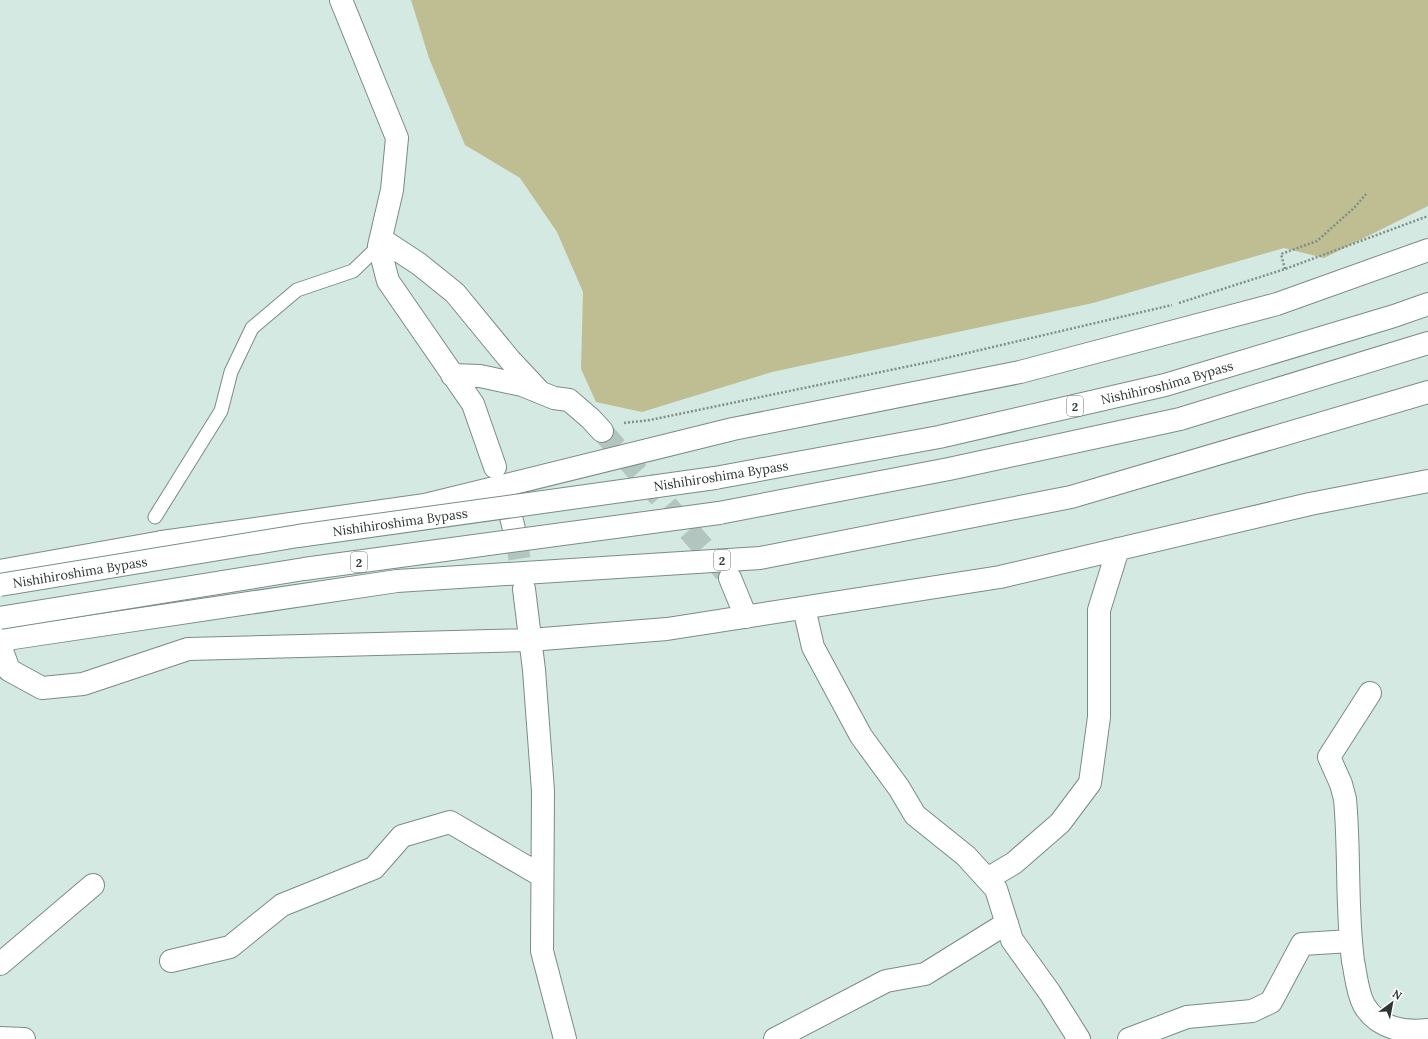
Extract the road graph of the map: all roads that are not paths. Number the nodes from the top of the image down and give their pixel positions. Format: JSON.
{"nodes":[{"id":1,"x":341,"y":0,"type":"edge"},
{"id":2,"x":380,"y":243,"type":"junction"},
{"id":3,"x":1428,"y":250,"type":"edge"},
{"id":4,"x":1428,"y":304,"type":"edge"},
{"id":5,"x":1428,"y":343,"type":"edge"},
{"id":6,"x":452,"y":375,"type":"junction"},
{"id":7,"x":539,"y":391,"type":"junction"},
{"id":8,"x":1428,"y":392,"type":"edge"},
{"id":9,"x":600,"y":429,"type":"tunnel mouth"},
{"id":10,"x":495,"y":467,"type":"dead end"},
{"id":11,"x":1428,"y":481,"type":"edge"},
{"id":12,"x":510,"y":513,"type":"dead end"},
{"id":13,"x":155,"y":517,"type":"dead end"},
{"id":14,"x":516,"y":537,"type":"tunnel mouth"},
{"id":15,"x":1118,"y":549,"type":"junction"},
{"id":16,"x":0,"y":571,"type":"edge"},
{"id":17,"x":730,"y":578,"type":"tunnel mouth"},
{"id":18,"x":0,"y":585,"type":"edge"},
{"id":19,"x":524,"y":589,"type":"tunnel mouth"},
{"id":20,"x":804,"y":608,"type":"junction"},
{"id":21,"x":746,"y":617,"type":"junction"},
{"id":22,"x":0,"y":618,"type":"edge"},
{"id":23,"x":0,"y":640,"type":"edge"},
{"id":24,"x":530,"y":640,"type":"junction"},
{"id":25,"x":0,"y":645,"type":"edge"},
{"id":26,"x":1370,"y":693,"type":"dead end"},
{"id":27,"x":542,"y":876,"type":"junction"},
{"id":28,"x":987,"y":879,"type":"junction"},
{"id":29,"x":93,"y":885,"type":"dead end"},
{"id":30,"x":1007,"y":923,"type":"junction"},
{"id":31,"x":1351,"y":941,"type":"junction"},
{"id":32,"x":171,"y":961,"type":"dead end"},
{"id":33,"x":0,"y":964,"type":"edge"},
{"id":34,"x":1428,"y":1030,"type":"edge"},
{"id":35,"x":1394,"y":1034,"type":"edge"},
{"id":36,"x":0,"y":1038,"type":"edge"},
{"id":37,"x":24,"y":1039,"type":"edge"},
{"id":38,"x":565,"y":1039,"type":"edge"},
{"id":39,"x":775,"y":1039,"type":"edge"},
{"id":40,"x":1079,"y":1039,"type":"edge"},
{"id":41,"x":1129,"y":1039,"type":"edge"}],
"edges":[{"from":1,"to":2,"type":"main road"},
{"from":2,"to":6,"type":"main road"},
{"from":2,"to":7,"type":"main road"},
{"from":2,"to":13,"type":"lane"},
{"from":3,"to":16,"type":"main road","name":"Nishihiroshima Bypass"},
{"from":4,"to":18,"type":"main road","name":"Nishihiroshima Bypass","number":"2","bridge":true},
{"from":5,"to":22,"type":"main road","number":"2","bridge":true},
{"from":6,"to":7,"type":"main road"},
{"from":6,"to":10,"type":"main road"},
{"from":7,"to":9,"type":"main road"},
{"from":8,"to":23,"type":"main road","number":"2"},
{"from":11,"to":15,"type":"main road"},
{"from":12,"to":14,"type":"main road"},
{"from":15,"to":20,"type":"main road"},
{"from":15,"to":28,"type":"main road"},
{"from":17,"to":21,"type":"main road"},
{"from":19,"to":24,"type":"main road"},
{"from":20,"to":21,"type":"main road"},
{"from":20,"to":28,"type":"main road"},
{"from":21,"to":24,"type":"main road"},
{"from":24,"to":25,"type":"main road"},
{"from":24,"to":27,"type":"main road"},
{"from":26,"to":31,"type":"main road"},
{"from":27,"to":32,"type":"main road"},
{"from":27,"to":38,"type":"main road"},
{"from":28,"to":30,"type":"main road"},
{"from":29,"to":33,"type":"main road"},
{"from":30,"to":39,"type":"main road"},
{"from":30,"to":40,"type":"main road"},
{"from":31,"to":35,"type":"main road"},
{"from":31,"to":41,"type":"main road"},
{"from":34,"to":35,"type":"main road"},
{"from":36,"to":37,"type":"main road"}]}
